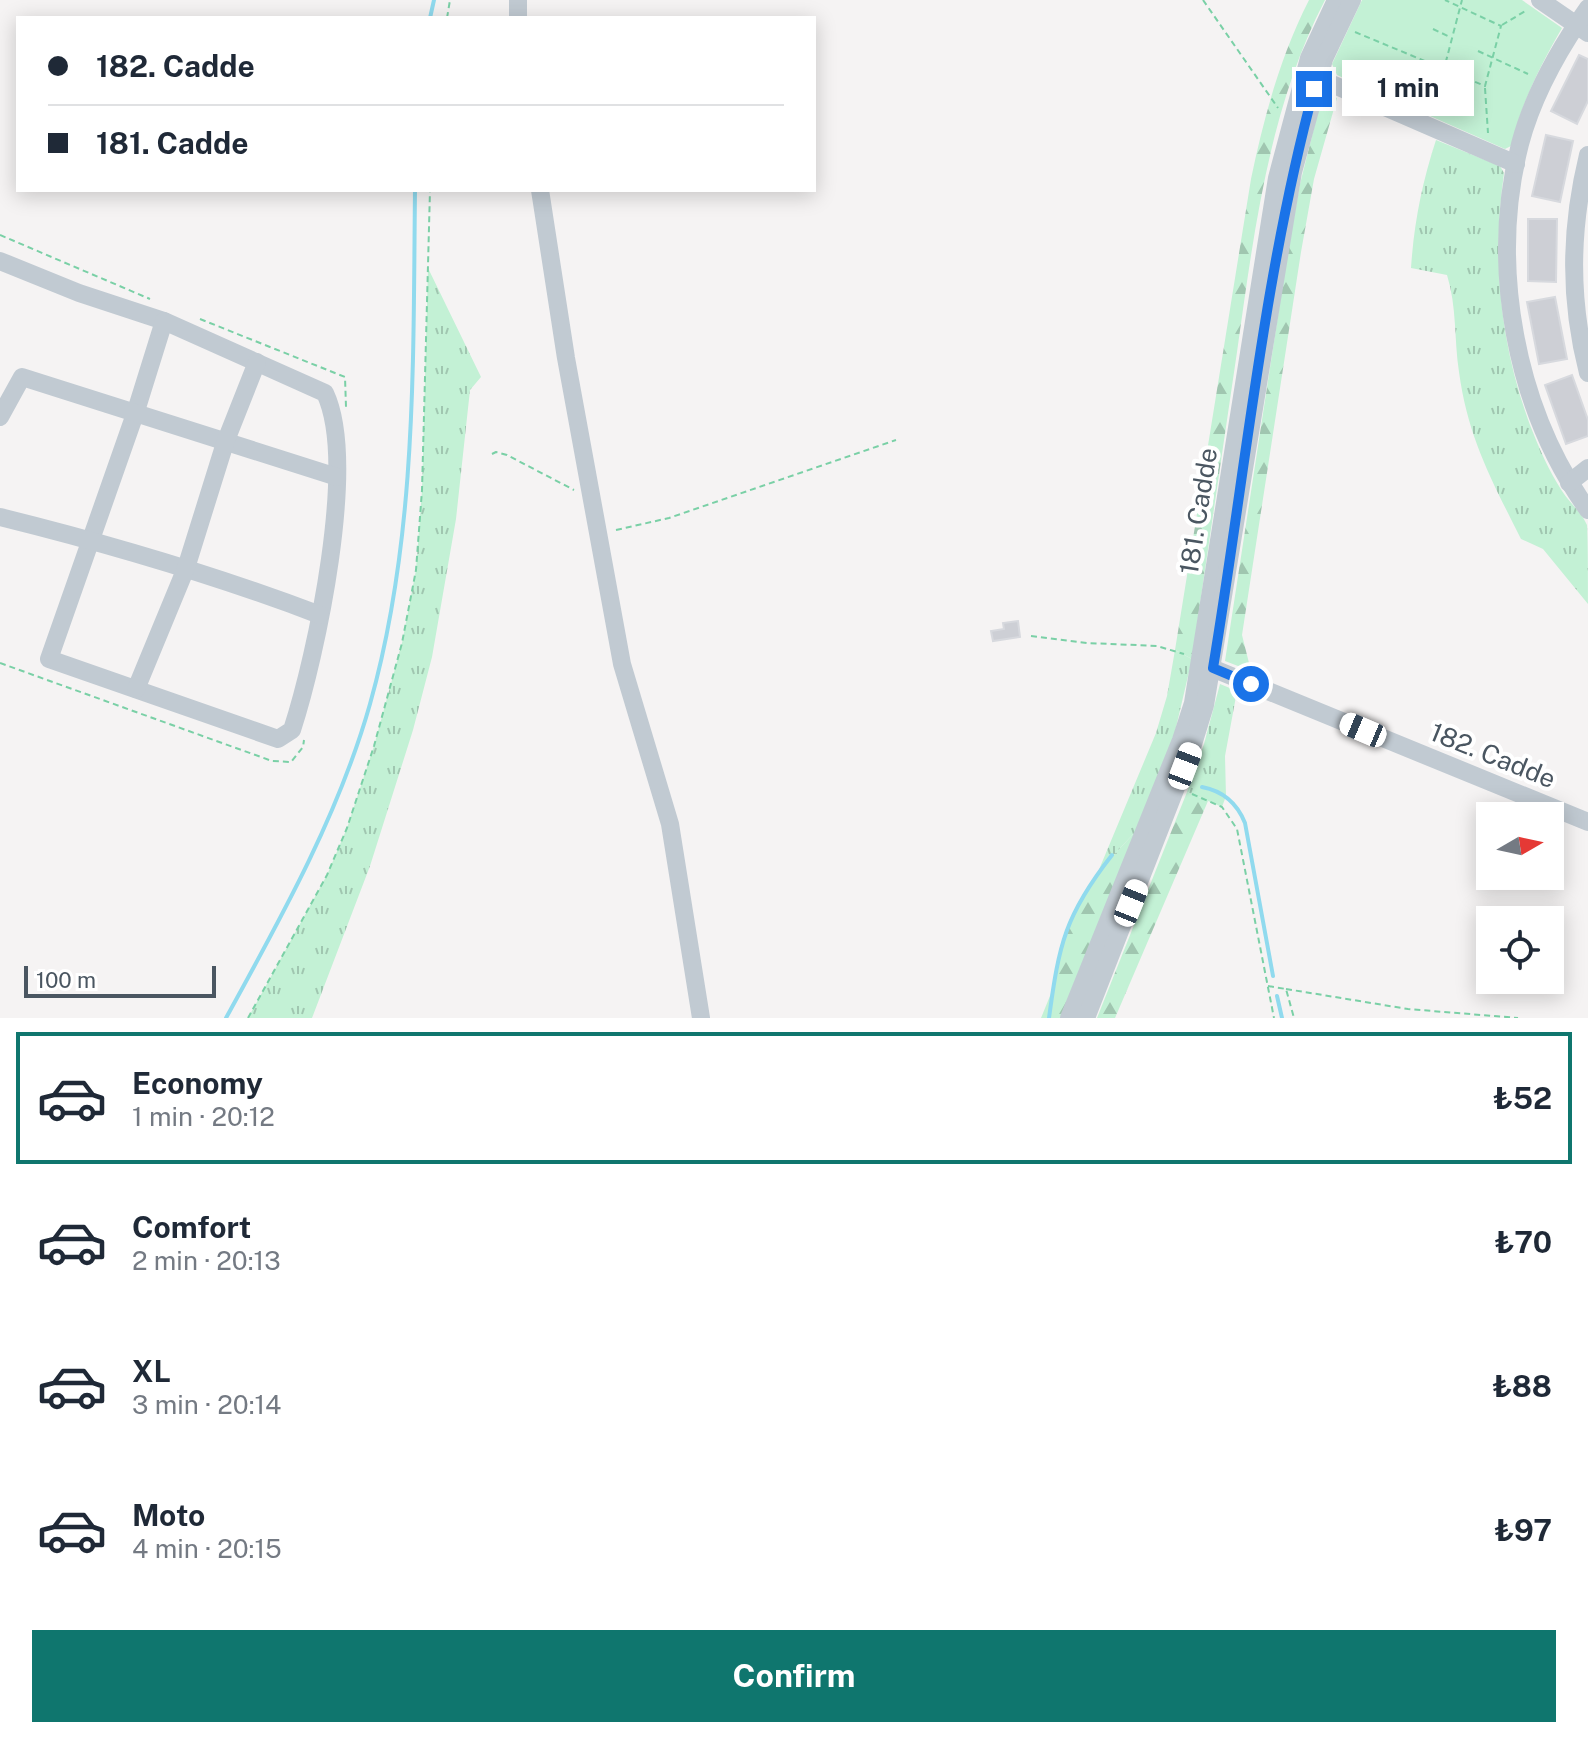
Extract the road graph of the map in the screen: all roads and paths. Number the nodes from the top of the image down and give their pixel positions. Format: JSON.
{"nodes":[{"id":1,"x":1203,"y":0,"type":"edge"},
{"id":2,"x":1336,"y":0,"type":"edge"},
{"id":3,"x":1352,"y":0,"type":"edge"},
{"id":4,"x":1445,"y":0,"type":"edge"},
{"id":5,"x":1462,"y":0,"type":"edge"},
{"id":6,"x":1536,"y":3,"type":"edge"},
{"id":7,"x":1460,"y":7,"type":"junction"},
{"id":8,"x":1588,"y":8,"type":"edge"},
{"id":9,"x":1501,"y":26,"type":"junction"},
{"id":10,"x":1347,"y":29,"type":"dead end"},
{"id":11,"x":1433,"y":29,"type":"dead end"},
{"id":12,"x":1582,"y":29,"type":"edge"},
{"id":13,"x":1451,"y":37,"type":"junction"},
{"id":14,"x":1478,"y":51,"type":"dead end"},
{"id":15,"x":1493,"y":58,"type":"junction"},
{"id":16,"x":1442,"y":68,"type":"junction"},
{"id":17,"x":1534,"y":77,"type":"dead end"},
{"id":18,"x":1318,"y":78,"type":"junction"},
{"id":19,"x":1485,"y":86,"type":"junction"},
{"id":20,"x":1431,"y":117,"type":"dead end"},
{"id":21,"x":1290,"y":124,"type":"junction"},
{"id":22,"x":1488,"y":142,"type":"dead end"},
{"id":23,"x":1588,"y":155,"type":"edge"},
{"id":24,"x":1516,"y":164,"type":"junction"},
{"id":25,"x":430,"y":192,"type":"edge"},
{"id":26,"x":540,"y":192,"type":"edge"},
{"id":27,"x":0,"y":235,"type":"edge"},
{"id":28,"x":0,"y":261,"type":"edge"},
{"id":29,"x":156,"y":301,"type":"dead end"},
{"id":30,"x":200,"y":319,"type":"dead end"},
{"id":31,"x":164,"y":321,"type":"junction"},
{"id":32,"x":257,"y":362,"type":"junction"},
{"id":33,"x":1588,"y":373,"type":"edge"},
{"id":34,"x":135,"y":414,"type":"junction"},
{"id":35,"x":346,"y":416,"type":"dead end"},
{"id":36,"x":0,"y":417,"type":"edge"},
{"id":37,"x":896,"y":440,"type":"dead end"},
{"id":38,"x":225,"y":443,"type":"junction"},
{"id":39,"x":492,"y":454,"type":"dead end"},
{"id":40,"x":1588,"y":468,"type":"edge"},
{"id":41,"x":337,"y":477,"type":"junction"},
{"id":42,"x":1569,"y":483,"type":"junction"},
{"id":43,"x":593,"y":499,"type":"junction"},
{"id":44,"x":1588,"y":510,"type":"edge"},
{"id":45,"x":0,"y":517,"type":"edge"},
{"id":46,"x":600,"y":533,"type":"junction"},
{"id":47,"x":89,"y":539,"type":"junction"},
{"id":48,"x":186,"y":568,"type":"junction"},
{"id":49,"x":320,"y":615,"type":"junction"},
{"id":50,"x":1031,"y":636,"type":"dead end"},
{"id":51,"x":0,"y":663,"type":"edge"},
{"id":52,"x":1207,"y":666,"type":"junction"},
{"id":53,"x":136,"y":689,"type":"junction"},
{"id":54,"x":306,"y":733,"type":"dead end"},
{"id":55,"x":1177,"y":787,"type":"junction"},
{"id":56,"x":1588,"y":822,"type":"edge"},
{"id":57,"x":1267,"y":986,"type":"junction"},
{"id":58,"x":1286,"y":989,"type":"junction"},
{"id":59,"x":248,"y":1018,"type":"edge"},
{"id":60,"x":701,"y":1018,"type":"edge"},
{"id":61,"x":1069,"y":1018,"type":"edge"},
{"id":62,"x":1086,"y":1018,"type":"edge"},
{"id":63,"x":1274,"y":1018,"type":"edge"},
{"id":64,"x":1294,"y":1018,"type":"edge"},
{"id":65,"x":1518,"y":1018,"type":"edge"}],
"edges":[{"from":1,"to":21,"type":"path"},
{"from":2,"to":21,"type":"street","name":"181. Cadde"},
{"from":3,"to":18,"type":"street","name":"181. Cadde"},
{"from":4,"to":7,"type":"path"},
{"from":5,"to":7,"type":"path"},
{"from":6,"to":9,"type":"path"},
{"from":6,"to":12,"type":"street"},
{"from":7,"to":9,"type":"path"},
{"from":7,"to":13,"type":"path"},
{"from":8,"to":12,"type":"street"},
{"from":9,"to":15,"type":"path"},
{"from":10,"to":16,"type":"path"},
{"from":11,"to":13,"type":"path"},
{"from":12,"to":24,"type":"street"},
{"from":13,"to":16,"type":"path"},
{"from":14,"to":15,"type":"path"},
{"from":15,"to":17,"type":"path"},
{"from":15,"to":19,"type":"path"},
{"from":16,"to":19,"type":"path"},
{"from":16,"to":20,"type":"path"},
{"from":18,"to":24,"type":"street"},
{"from":18,"to":52,"type":"street","name":"181. Cadde"},
{"from":19,"to":22,"type":"path"},
{"from":21,"to":52,"type":"street","name":"181. Cadde"},
{"from":23,"to":33,"type":"street"},
{"from":24,"to":42,"type":"street"},
{"from":25,"to":59,"type":"path"},
{"from":26,"to":43,"type":"street"},
{"from":27,"to":29,"type":"path"},
{"from":28,"to":31,"type":"street"},
{"from":30,"to":35,"type":"path"},
{"from":31,"to":32,"type":"street"},
{"from":31,"to":34,"type":"street"},
{"from":32,"to":38,"type":"street"},
{"from":32,"to":41,"type":"street"},
{"from":34,"to":36,"type":"street"},
{"from":34,"to":38,"type":"street"},
{"from":34,"to":47,"type":"street"},
{"from":37,"to":46,"type":"path"},
{"from":38,"to":41,"type":"street"},
{"from":38,"to":48,"type":"street"},
{"from":39,"to":43,"type":"path"},
{"from":40,"to":42,"type":"street"},
{"from":41,"to":49,"type":"street"},
{"from":42,"to":44,"type":"street"},
{"from":43,"to":46,"type":"street"},
{"from":45,"to":47,"type":"street"},
{"from":46,"to":60,"type":"street"},
{"from":47,"to":48,"type":"street"},
{"from":47,"to":53,"type":"street"},
{"from":48,"to":49,"type":"street"},
{"from":48,"to":53,"type":"street"},
{"from":49,"to":53,"type":"street"},
{"from":50,"to":52,"type":"path"},
{"from":51,"to":54,"type":"path"},
{"from":52,"to":55,"type":"street","name":"181. Cadde"},
{"from":52,"to":56,"type":"street","name":"182. Cadde"},
{"from":52,"to":61,"type":"street","name":"181. Cadde"},
{"from":55,"to":57,"type":"path"},
{"from":55,"to":62,"type":"street","name":"181. Cadde"},
{"from":57,"to":58,"type":"path"},
{"from":57,"to":63,"type":"path"},
{"from":58,"to":64,"type":"path"},
{"from":58,"to":65,"type":"path"}]}
